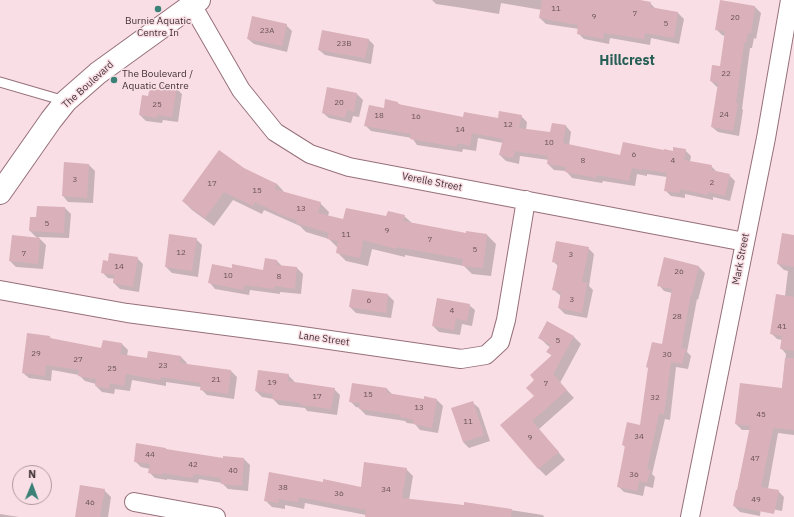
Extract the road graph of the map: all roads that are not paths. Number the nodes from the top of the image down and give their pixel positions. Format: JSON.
{"nodes":[{"id":1,"x":790,"y":0,"type":"edge"},
{"id":2,"x":195,"y":2,"type":"edge"},
{"id":3,"x":0,"y":82,"type":"edge"},
{"id":4,"x":66,"y":101,"type":"junction"},
{"id":5,"x":3,"y":181,"type":"edge"},
{"id":6,"x":526,"y":200,"type":"junction"},
{"id":7,"x":745,"y":242,"type":"junction"},
{"id":8,"x":0,"y":290,"type":"edge"},
{"id":9,"x":134,"y":502,"type":"dead end"},
{"id":10,"x":216,"y":517,"type":"edge"},
{"id":11,"x":690,"y":517,"type":"edge"}],
"edges":[{"from":1,"to":7,"type":"street","name":"Mark Street"},
{"from":2,"to":4,"type":"street","name":"The Boulevard"},
{"from":2,"to":6,"type":"street","name":"Verelle Street"},
{"from":3,"to":4,"type":"lane"},
{"from":4,"to":5,"type":"street","name":"The Boulevard"},
{"from":6,"to":7,"type":"street","name":"Verelle Street"},
{"from":6,"to":8,"type":"street","name":"Lane Street"},
{"from":7,"to":11,"type":"street","name":"Mark Street"},
{"from":9,"to":10,"type":"street"}]}
